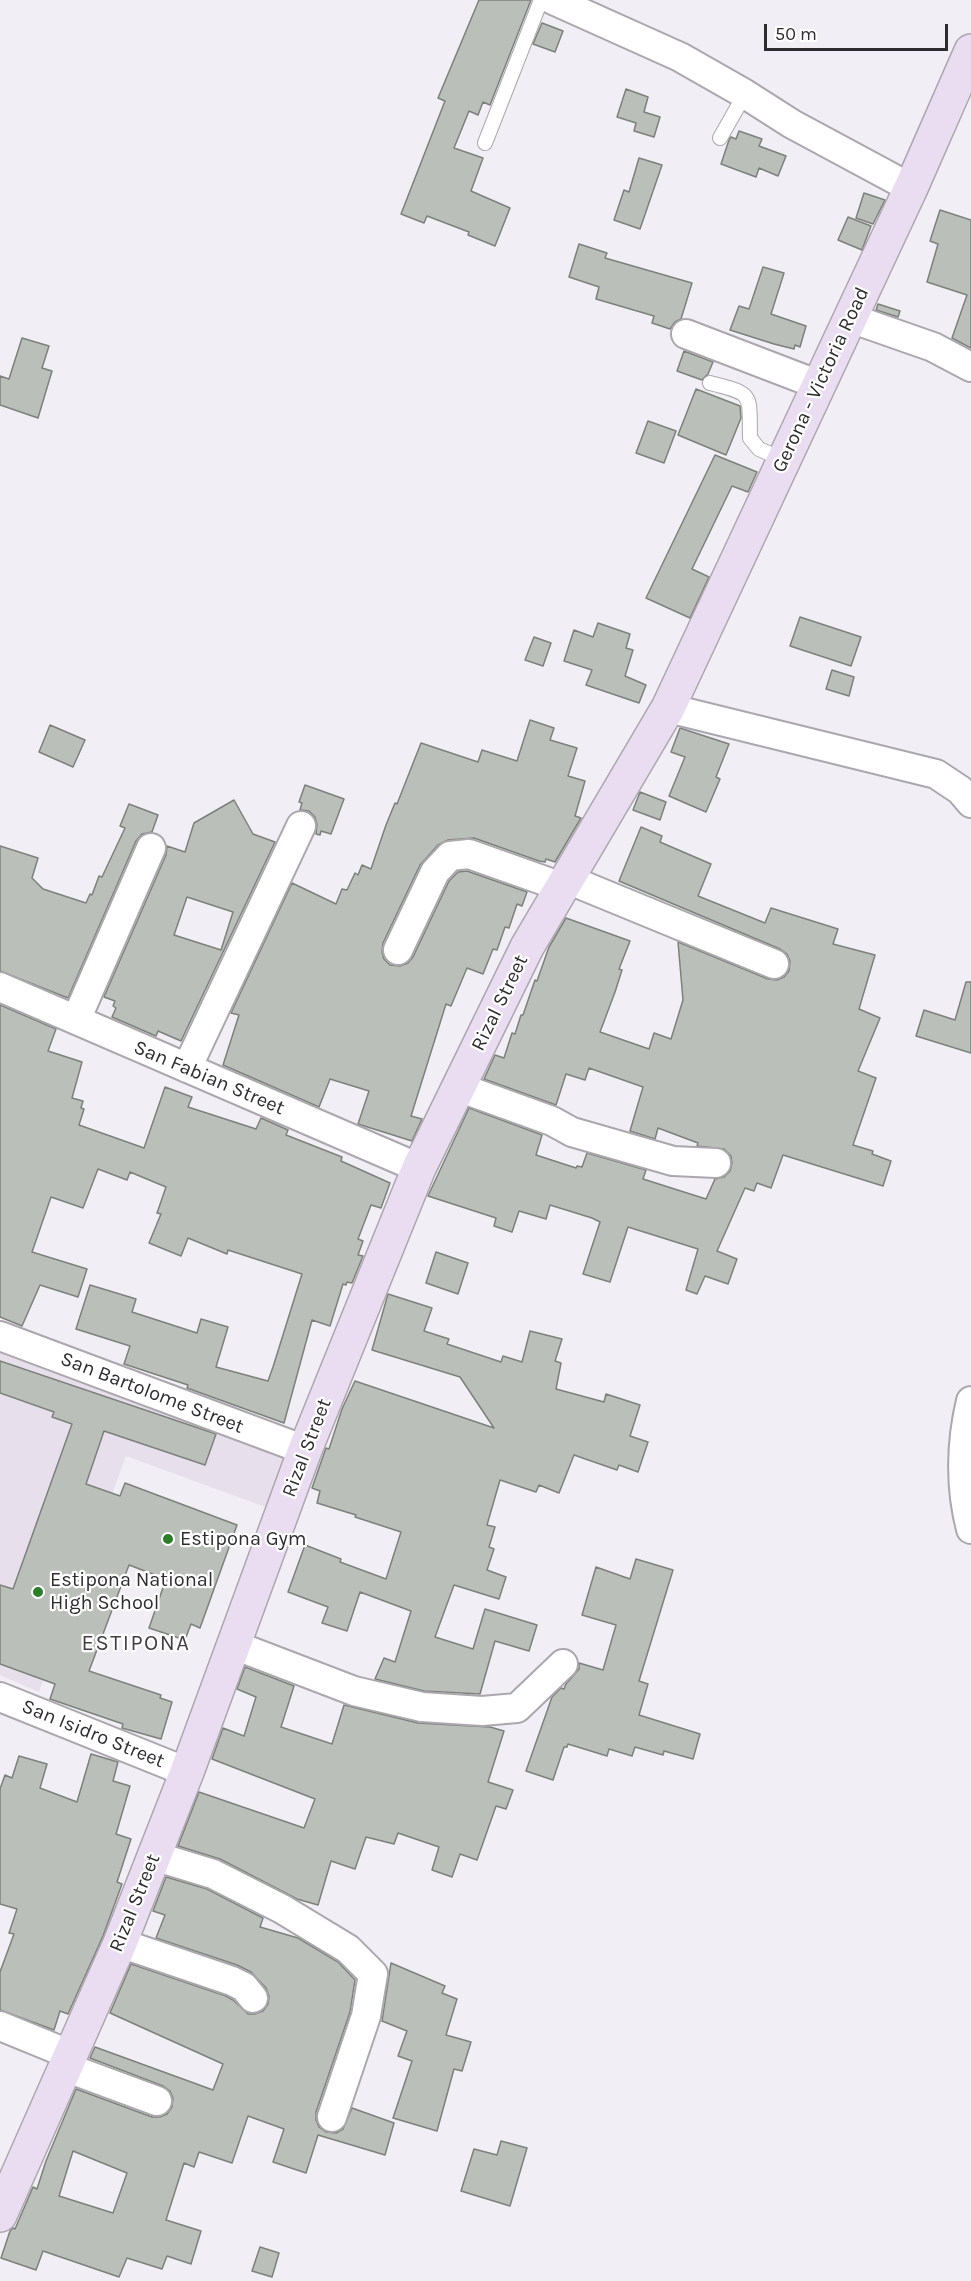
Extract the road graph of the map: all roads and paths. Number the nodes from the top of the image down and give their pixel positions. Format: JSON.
{"nodes":[{"id":1,"x":541,"y":0,"type":"edge"},
{"id":2,"x":552,"y":0,"type":"edge"},
{"id":3,"x":971,"y":51,"type":"edge"},
{"id":4,"x":962,"y":93,"type":"edge"},
{"id":5,"x":746,"y":94,"type":"junction"},
{"id":6,"x":720,"y":138,"type":"dead end"},
{"id":7,"x":485,"y":143,"type":"dead end"},
{"id":8,"x":911,"y":188,"type":"junction"},
{"id":9,"x":850,"y":318,"type":"junction"},
{"id":10,"x":686,"y":334,"type":"dead end"},
{"id":11,"x":971,"y":367,"type":"edge"},
{"id":12,"x":710,"y":382,"type":"dead end"},
{"id":13,"x":819,"y":385,"type":"junction"},
{"id":14,"x":783,"y":460,"type":"junction"},
{"id":15,"x":668,"y":708,"type":"junction"},
{"id":16,"x":971,"y":803,"type":"edge"},
{"id":17,"x":301,"y":826,"type":"dead end"},
{"id":18,"x":151,"y":848,"type":"dead end"},
{"id":19,"x":565,"y":883,"type":"junction"},
{"id":20,"x":398,"y":950,"type":"dead end"},
{"id":21,"x":774,"y":964,"type":"dead end"},
{"id":22,"x":1,"y":991,"type":"edge"},
{"id":23,"x":76,"y":1020,"type":"junction"},
{"id":24,"x":187,"y":1068,"type":"junction"},
{"id":25,"x":458,"y":1087,"type":"junction"},
{"id":26,"x":716,"y":1163,"type":"dead end"},
{"id":27,"x":419,"y":1168,"type":"junction"},
{"id":28,"x":0,"y":1336,"type":"edge"},
{"id":29,"x":971,"y":1401,"type":"edge"},
{"id":30,"x":305,"y":1450,"type":"junction"},
{"id":31,"x":971,"y":1529,"type":"edge"},
{"id":32,"x":234,"y":1645,"type":"junction"},
{"id":33,"x":563,"y":1664,"type":"dead end"},
{"id":34,"x":0,"y":1697,"type":"edge"},
{"id":35,"x":187,"y":1772,"type":"junction"},
{"id":36,"x":154,"y":1856,"type":"junction"},
{"id":37,"x":120,"y":1943,"type":"junction"},
{"id":38,"x":253,"y":1998,"type":"dead end"},
{"id":39,"x":0,"y":2026,"type":"edge"},
{"id":40,"x":68,"y":2061,"type":"junction"},
{"id":41,"x":157,"y":2101,"type":"dead end"},
{"id":42,"x":332,"y":2117,"type":"dead end"},
{"id":43,"x":0,"y":2215,"type":"edge"}],
"edges":[{"from":1,"to":7,"type":"lane"},
{"from":2,"to":5,"type":"street"},
{"from":3,"to":4,"type":"main road","name":"Gerona - Victoria Road"},
{"from":4,"to":8,"type":"main road","name":"Gerona - Victoria Road"},
{"from":5,"to":6,"type":"lane"},
{"from":5,"to":8,"type":"street"},
{"from":8,"to":9,"type":"main road","name":"Gerona - Victoria Road"},
{"from":9,"to":11,"type":"street"},
{"from":9,"to":13,"type":"main road","name":"Gerona - Victoria Road"},
{"from":10,"to":13,"type":"street"},
{"from":12,"to":14,"type":"lane"},
{"from":13,"to":14,"type":"main road","name":"Gerona - Victoria Road"},
{"from":14,"to":15,"type":"main road","name":"Gerona - Victoria Road"},
{"from":15,"to":16,"type":"street"},
{"from":15,"to":19,"type":"main road","name":"Rizal Street"},
{"from":17,"to":24,"type":"street"},
{"from":18,"to":23,"type":"street"},
{"from":19,"to":20,"type":"street"},
{"from":19,"to":21,"type":"street"},
{"from":19,"to":25,"type":"main road","name":"Rizal Street"},
{"from":22,"to":23,"type":"street","name":"San Fabian Street"},
{"from":23,"to":24,"type":"street","name":"San Fabian Street"},
{"from":24,"to":27,"type":"street","name":"San Fabian Street"},
{"from":25,"to":26,"type":"street"},
{"from":25,"to":27,"type":"main road","name":"Rizal Street"},
{"from":27,"to":30,"type":"main road","name":"Rizal Street"},
{"from":28,"to":30,"type":"street","name":"San Bartolome Street"},
{"from":29,"to":31,"type":"street"},
{"from":30,"to":32,"type":"main road","name":"Rizal Street"},
{"from":32,"to":33,"type":"street"},
{"from":32,"to":35,"type":"main road","name":"Rizal Street"},
{"from":34,"to":35,"type":"street","name":"San Isidro Street"},
{"from":35,"to":36,"type":"main road","name":"Rizal Street"},
{"from":36,"to":37,"type":"main road","name":"Rizal Street"},
{"from":36,"to":42,"type":"street"},
{"from":37,"to":38,"type":"street"},
{"from":37,"to":40,"type":"main road","name":"Rizal Street"},
{"from":39,"to":40,"type":"street"},
{"from":40,"to":41,"type":"street"},
{"from":40,"to":43,"type":"main road","name":"Rizal Street"}]}
